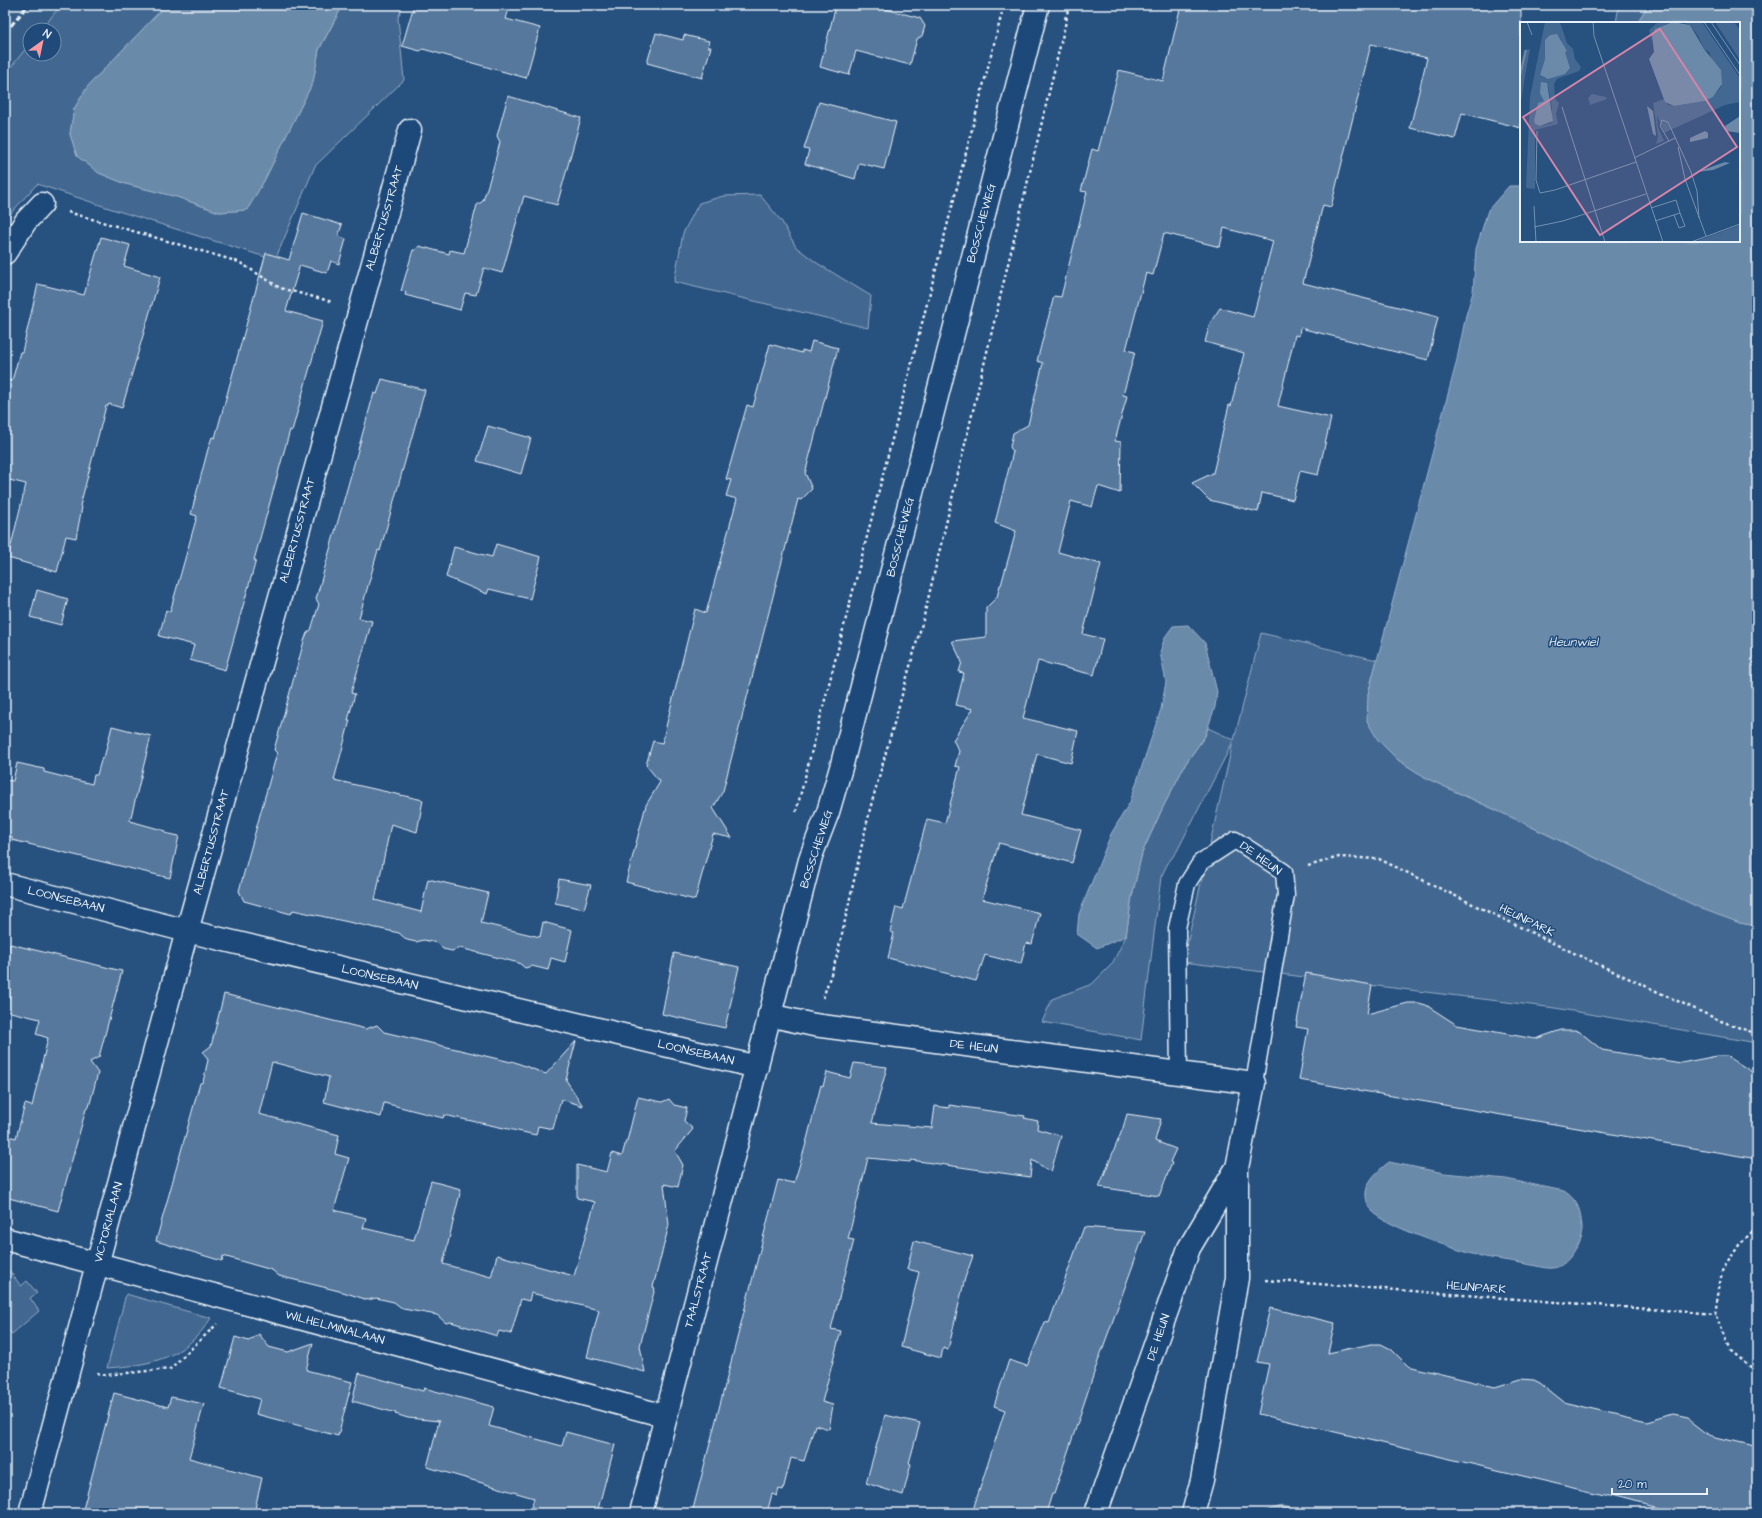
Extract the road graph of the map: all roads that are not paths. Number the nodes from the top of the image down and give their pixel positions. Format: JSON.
{"nodes":[{"id":1,"x":1038,"y":5,"type":"edge"},
{"id":2,"x":410,"y":130,"type":"dead end"},
{"id":3,"x":42,"y":204,"type":"road end"},
{"id":4,"x":5,"y":253,"type":"edge"},
{"id":5,"x":5,"y":884,"type":"edge"},
{"id":6,"x":187,"y":931,"type":"junction"},
{"id":7,"x":769,"y":1015,"type":"junction"},
{"id":8,"x":757,"y":1067,"type":"junction"},
{"id":9,"x":1179,"y":1073,"type":"junction"},
{"id":10,"x":1254,"y":1083,"type":"junction"},
{"id":11,"x":1237,"y":1168,"type":"junction"},
{"id":12,"x":5,"y":1239,"type":"edge"},
{"id":13,"x":97,"y":1263,"type":"junction"},
{"id":14,"x":665,"y":1416,"type":"junction"},
{"id":15,"x":30,"y":1513,"type":"edge"},
{"id":16,"x":640,"y":1513,"type":"edge"},
{"id":17,"x":1096,"y":1513,"type":"edge"},
{"id":18,"x":1193,"y":1513,"type":"edge"}],
"edges":[{"from":1,"to":7,"type":"street","name":"BOSSCHEWEG"},
{"from":2,"to":6,"type":"street","name":"ALBERTUSSTRAAT"},
{"from":3,"to":4,"type":"street"},
{"from":5,"to":6,"type":"street","name":"LOONSEBAAN"},
{"from":6,"to":8,"type":"street","name":"LOONSEBAAN"},
{"from":6,"to":13,"type":"street","name":"VICTORIALAAN"},
{"from":7,"to":8,"type":"street","name":"BOSSCHEWEG"},
{"from":7,"to":9,"type":"street","name":"DE HEUN"},
{"from":8,"to":14,"type":"street","name":"TAALSTRAAT"},
{"from":9,"to":10,"type":"street","name":"DE HEUN"},
{"from":9,"to":10,"type":"lane","name":"DE HEUN"},
{"from":10,"to":11,"type":"street","name":"DE HEUN"},
{"from":11,"to":17,"type":"street","name":"DE HEUN"},
{"from":11,"to":18,"type":"street","name":"DE HEUN"},
{"from":12,"to":13,"type":"street","name":"WILHELMINALAAN"},
{"from":13,"to":14,"type":"street","name":"WILHELMINALAAN"},
{"from":13,"to":15,"type":"street","name":"VICTORIALAAN"},
{"from":14,"to":16,"type":"street","name":"TAALSTRAAT"}]}
